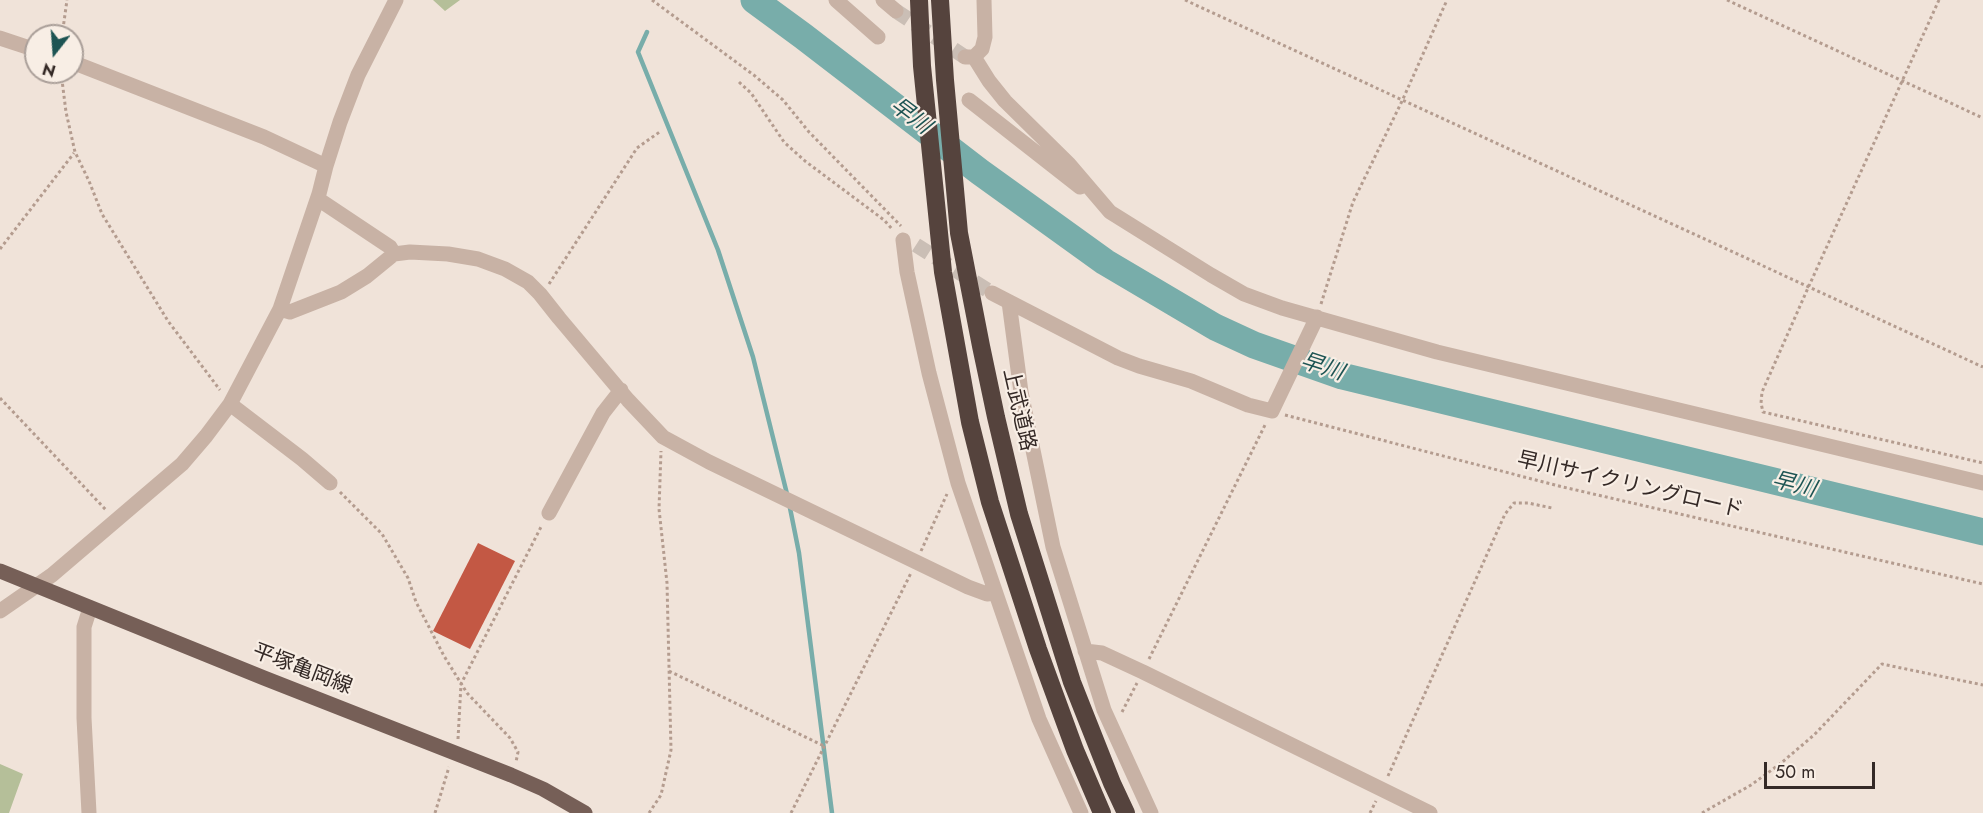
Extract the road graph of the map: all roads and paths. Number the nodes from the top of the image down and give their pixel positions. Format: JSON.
{"nodes":[{"id":1,"x":66,"y":0,"type":"edge"},
{"id":2,"x":396,"y":0,"type":"edge"},
{"id":3,"x":652,"y":0,"type":"edge"},
{"id":4,"x":836,"y":0,"type":"edge"},
{"id":5,"x":883,"y":0,"type":"edge"},
{"id":6,"x":919,"y":0,"type":"edge"},
{"id":7,"x":940,"y":0,"type":"edge"},
{"id":8,"x":984,"y":0,"type":"edge"},
{"id":9,"x":1185,"y":0,"type":"edge"},
{"id":10,"x":1447,"y":0,"type":"edge"},
{"id":11,"x":1726,"y":0,"type":"edge"},
{"id":12,"x":1939,"y":0,"type":"edge"},
{"id":13,"x":896,"y":10,"type":"tunnel mouth"},
{"id":14,"x":63,"y":24,"type":"edge"},
{"id":15,"x":878,"y":37,"type":"dead end"},
{"id":16,"x":0,"y":38,"type":"edge"},
{"id":17,"x":24,"y":46,"type":"edge"},
{"id":18,"x":84,"y":67,"type":"edge"},
{"id":19,"x":1903,"y":80,"type":"junction"},
{"id":20,"x":739,"y":82,"type":"dead end"},
{"id":21,"x":62,"y":84,"type":"edge"},
{"id":22,"x":1403,"y":99,"type":"junction"},
{"id":23,"x":969,"y":100,"type":"dead end"},
{"id":24,"x":1983,"y":118,"type":"edge"},
{"id":25,"x":661,"y":131,"type":"dead end"},
{"id":26,"x":75,"y":152,"type":"junction"},
{"id":27,"x":326,"y":166,"type":"junction"},
{"id":28,"x":318,"y":199,"type":"junction"},
{"id":29,"x":1110,"y":212,"type":"junction"},
{"id":30,"x":910,"y":242,"type":"junction"},
{"id":31,"x":0,"y":249,"type":"edge"},
{"id":32,"x":394,"y":254,"type":"junction"},
{"id":33,"x":1808,"y":288,"type":"junction"},
{"id":34,"x":992,"y":293,"type":"tunnel mouth"},
{"id":35,"x":540,"y":294,"type":"junction"},
{"id":36,"x":1009,"y":302,"type":"junction"},
{"id":37,"x":280,"y":309,"type":"junction"},
{"id":38,"x":1316,"y":319,"type":"junction"},
{"id":39,"x":1983,"y":367,"type":"edge"},
{"id":40,"x":621,"y":390,"type":"junction"},
{"id":41,"x":0,"y":398,"type":"edge"},
{"id":42,"x":230,"y":404,"type":"junction"},
{"id":43,"x":1272,"y":409,"type":"junction"},
{"id":44,"x":663,"y":437,"type":"junction"},
{"id":45,"x":1983,"y":463,"type":"edge"},
{"id":46,"x":330,"y":483,"type":"joint"},
{"id":47,"x":958,"y":483,"type":"junction"},
{"id":48,"x":1983,"y":483,"type":"edge"},
{"id":49,"x":1552,"y":508,"type":"dead end"},
{"id":50,"x":549,"y":513,"type":"joint"},
{"id":51,"x":115,"y":520,"type":"junction"},
{"id":52,"x":916,"y":561,"type":"junction"},
{"id":53,"x":0,"y":571,"type":"edge"},
{"id":54,"x":1983,"y":584,"type":"edge"},
{"id":55,"x":35,"y":585,"type":"junction"},
{"id":56,"x":995,"y":593,"type":"junction"},
{"id":57,"x":90,"y":608,"type":"junction"},
{"id":58,"x":0,"y":611,"type":"edge"},
{"id":59,"x":1085,"y":651,"type":"junction"},
{"id":60,"x":669,"y":671,"type":"junction"},
{"id":61,"x":1143,"y":672,"type":"junction"},
{"id":62,"x":461,"y":684,"type":"junction"},
{"id":63,"x":1983,"y":685,"type":"edge"},
{"id":64,"x":1111,"y":724,"type":"junction"},
{"id":65,"x":824,"y":746,"type":"junction"},
{"id":66,"x":457,"y":753,"type":"junction"},
{"id":67,"x":1133,"y":774,"type":"junction"},
{"id":68,"x":511,"y":775,"type":"junction"},
{"id":69,"x":1112,"y":783,"type":"junction"},
{"id":70,"x":1382,"y":788,"type":"junction"},
{"id":71,"x":89,"y":813,"type":"edge"},
{"id":72,"x":435,"y":813,"type":"edge"},
{"id":73,"x":585,"y":813,"type":"edge"},
{"id":74,"x":649,"y":813,"type":"edge"},
{"id":75,"x":791,"y":813,"type":"edge"},
{"id":76,"x":1082,"y":813,"type":"edge"},
{"id":77,"x":1102,"y":813,"type":"edge"},
{"id":78,"x":1126,"y":813,"type":"edge"},
{"id":79,"x":1151,"y":813,"type":"edge"},
{"id":80,"x":1370,"y":813,"type":"edge"},
{"id":81,"x":1430,"y":813,"type":"edge"},
{"id":82,"x":1702,"y":813,"type":"edge"}],
"edges":[{"from":1,"to":14,"type":"path"},
{"from":2,"to":27,"type":"street"},
{"from":3,"to":30,"type":"path"},
{"from":4,"to":15,"type":"street"},
{"from":5,"to":13,"type":"street"},
{"from":6,"to":77,"type":"highway"},
{"from":7,"to":69,"type":"highway","name":"上武道路"},
{"from":8,"to":29,"type":"street"},
{"from":9,"to":22,"type":"path"},
{"from":10,"to":22,"type":"path"},
{"from":11,"to":19,"type":"path"},
{"from":12,"to":19,"type":"path"},
{"from":16,"to":17,"type":"street"},
{"from":18,"to":27,"type":"street"},
{"from":19,"to":24,"type":"path"},
{"from":19,"to":33,"type":"path"},
{"from":20,"to":30,"type":"path"},
{"from":21,"to":26,"type":"path"},
{"from":22,"to":33,"type":"path"},
{"from":22,"to":38,"type":"path"},
{"from":23,"to":29,"type":"street"},
{"from":25,"to":35,"type":"path"},
{"from":26,"to":31,"type":"path"},
{"from":26,"to":42,"type":"path"},
{"from":27,"to":28,"type":"street"},
{"from":28,"to":32,"type":"street"},
{"from":28,"to":37,"type":"street"},
{"from":29,"to":38,"type":"street"},
{"from":30,"to":47,"type":"street"},
{"from":32,"to":35,"type":"street"},
{"from":32,"to":37,"type":"street"},
{"from":33,"to":39,"type":"path"},
{"from":33,"to":45,"type":"path"},
{"from":34,"to":36,"type":"street"},
{"from":35,"to":40,"type":"street"},
{"from":36,"to":43,"type":"street"},
{"from":36,"to":59,"type":"street"},
{"from":37,"to":42,"type":"street"},
{"from":38,"to":43,"type":"street"},
{"from":38,"to":48,"type":"street"},
{"from":40,"to":44,"type":"street"},
{"from":40,"to":50,"type":"street"},
{"from":41,"to":51,"type":"path"},
{"from":42,"to":46,"type":"street"},
{"from":42,"to":51,"type":"street"},
{"from":43,"to":54,"type":"path","name":"早川サイクリングロード"},
{"from":43,"to":61,"type":"path"},
{"from":44,"to":52,"type":"street"},
{"from":44,"to":60,"type":"path"},
{"from":46,"to":62,"type":"path"},
{"from":47,"to":52,"type":"path"},
{"from":47,"to":56,"type":"street"},
{"from":49,"to":70,"type":"path"},
{"from":50,"to":62,"type":"path"},
{"from":51,"to":55,"type":"street"},
{"from":52,"to":56,"type":"street"},
{"from":52,"to":65,"type":"path"},
{"from":53,"to":55,"type":"main road","name":"平塚亀岡線"},
{"from":55,"to":57,"type":"main road","name":"平塚亀岡線"},
{"from":55,"to":58,"type":"street"},
{"from":56,"to":76,"type":"street"},
{"from":57,"to":66,"type":"main road","name":"平塚亀岡線"},
{"from":57,"to":71,"type":"street"},
{"from":59,"to":61,"type":"street"},
{"from":59,"to":64,"type":"street"},
{"from":60,"to":65,"type":"path"},
{"from":60,"to":74,"type":"path"},
{"from":61,"to":64,"type":"path"},
{"from":61,"to":70,"type":"street"},
{"from":62,"to":66,"type":"path"},
{"from":62,"to":68,"type":"path"},
{"from":63,"to":82,"type":"path"},
{"from":64,"to":67,"type":"street"},
{"from":65,"to":75,"type":"path"},
{"from":66,"to":68,"type":"main road","name":"平塚亀岡線"},
{"from":66,"to":72,"type":"path"},
{"from":67,"to":69,"type":"street"},
{"from":67,"to":79,"type":"street"},
{"from":68,"to":73,"type":"main road","name":"平塚亀岡線"},
{"from":69,"to":78,"type":"highway","name":"上武道路"},
{"from":70,"to":80,"type":"path"},
{"from":70,"to":81,"type":"street"}]}
